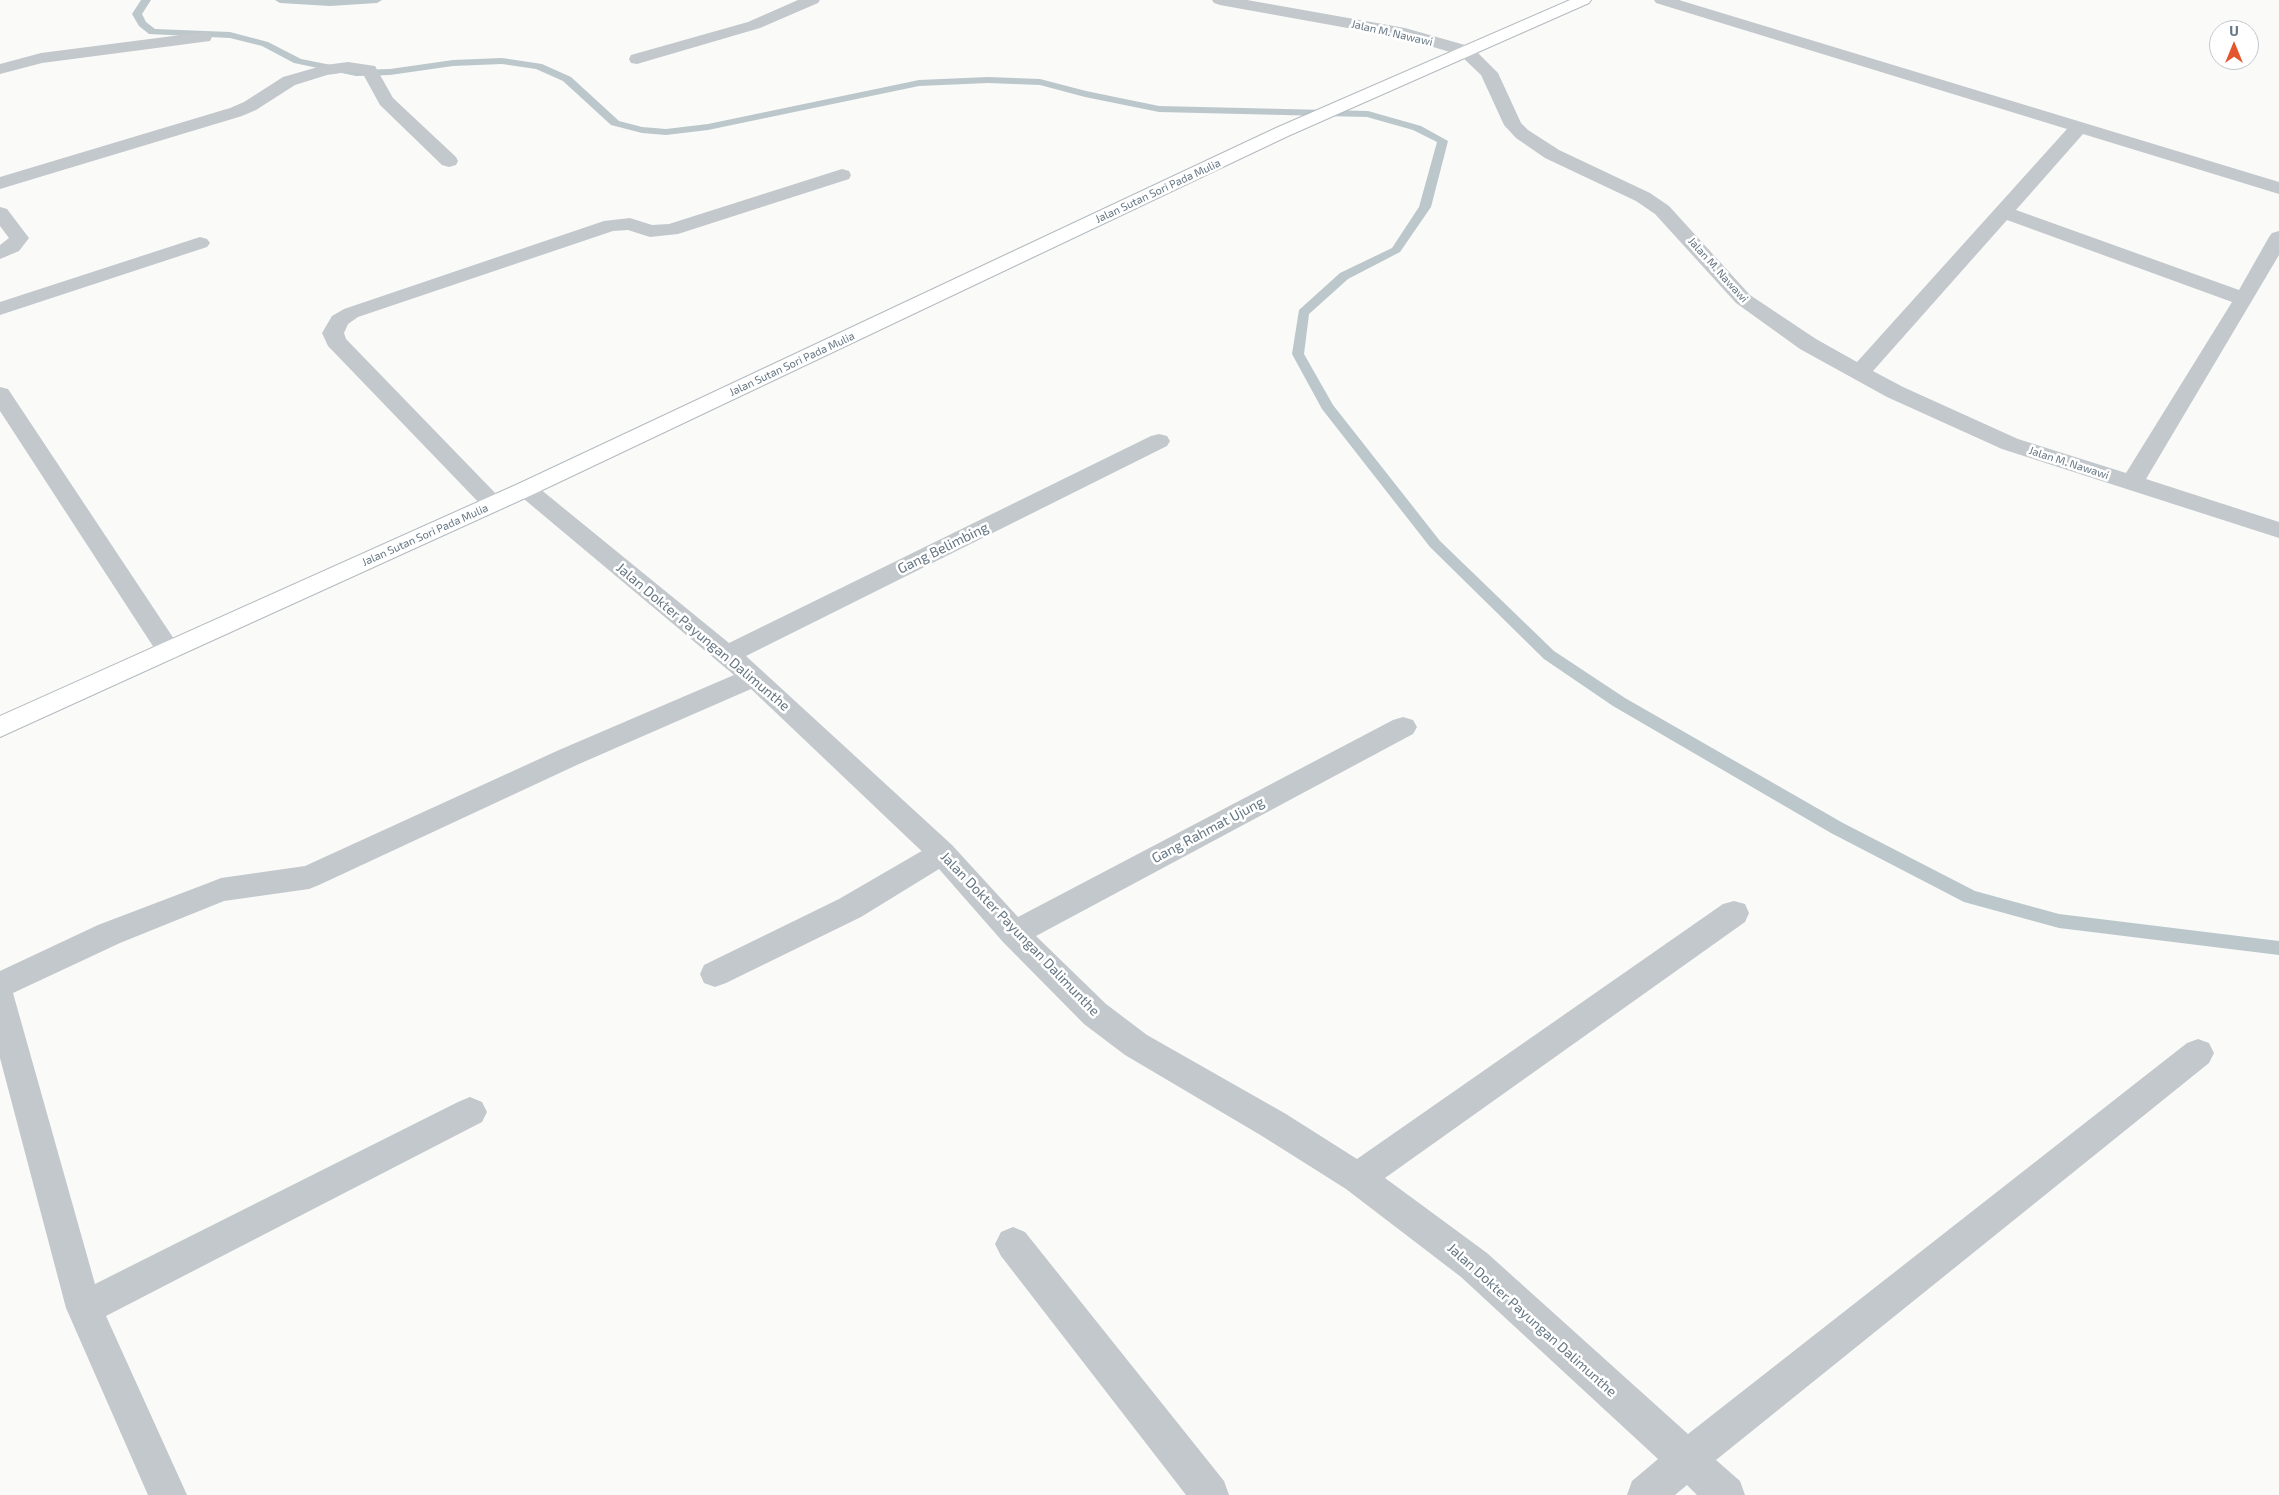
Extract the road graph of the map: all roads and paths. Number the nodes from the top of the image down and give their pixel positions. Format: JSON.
{"nodes":[{"id":1,"x":812,"y":0,"type":"edge"},
{"id":2,"x":1220,"y":0,"type":"edge"},
{"id":3,"x":1583,"y":0,"type":"edge"},
{"id":4,"x":1662,"y":0,"type":"edge"},
{"id":5,"x":204,"y":37,"type":"dead end"},
{"id":6,"x":1466,"y":51,"type":"junction"},
{"id":7,"x":637,"y":59,"type":"dead end"},
{"id":8,"x":0,"y":69,"type":"edge"},
{"id":9,"x":2080,"y":127,"type":"junction"},
{"id":10,"x":448,"y":161,"type":"dead end"},
{"id":11,"x":842,"y":175,"type":"dead end"},
{"id":12,"x":0,"y":182,"type":"edge"},
{"id":13,"x":2279,"y":188,"type":"edge"},
{"id":14,"x":2004,"y":212,"type":"junction"},
{"id":15,"x":0,"y":214,"type":"edge"},
{"id":16,"x":2279,"y":237,"type":"edge"},
{"id":17,"x":200,"y":243,"type":"dead end"},
{"id":18,"x":0,"y":253,"type":"edge"},
{"id":19,"x":2244,"y":299,"type":"junction"},
{"id":20,"x":0,"y":309,"type":"edge"},
{"id":21,"x":1860,"y":372,"type":"junction"},
{"id":22,"x":0,"y":394,"type":"edge"},
{"id":23,"x":1159,"y":441,"type":"dead end"},
{"id":24,"x":2132,"y":483,"type":"junction"},
{"id":25,"x":526,"y":489,"type":"junction"},
{"id":26,"x":493,"y":504,"type":"junction"},
{"id":27,"x":2279,"y":530,"type":"edge"},
{"id":28,"x":169,"y":651,"type":"junction"},
{"id":29,"x":727,"y":655,"type":"junction"},
{"id":30,"x":754,"y":677,"type":"junction"},
{"id":31,"x":0,"y":727,"type":"edge"},
{"id":32,"x":1403,"y":727,"type":"dead end"},
{"id":33,"x":942,"y":854,"type":"junction"},
{"id":34,"x":1734,"y":913,"type":"dead end"},
{"id":35,"x":1014,"y":933,"type":"junction"},
{"id":36,"x":715,"y":974,"type":"dead end"},
{"id":37,"x":0,"y":985,"type":"edge"},
{"id":38,"x":0,"y":999,"type":"edge"},
{"id":39,"x":2198,"y":1053,"type":"dead end"},
{"id":40,"x":470,"y":1112,"type":"dead end"},
{"id":41,"x":1358,"y":1178,"type":"junction"},
{"id":42,"x":1013,"y":1244,"type":"dead end"},
{"id":43,"x":84,"y":1308,"type":"junction"},
{"id":44,"x":1687,"y":1459,"type":"junction"},
{"id":45,"x":168,"y":1495,"type":"edge"},
{"id":46,"x":1210,"y":1495,"type":"edge"},
{"id":47,"x":1646,"y":1495,"type":"edge"},
{"id":48,"x":1726,"y":1495,"type":"edge"}],
"edges":[{"from":1,"to":7,"type":"street"},
{"from":2,"to":6,"type":"street","name":"Jalan M. Nawawi"},
{"from":3,"to":6,"type":"street","name":"Jalan Sutan Sori Pada Mulia"},
{"from":4,"to":9,"type":"street"},
{"from":5,"to":8,"type":"street"},
{"from":6,"to":21,"type":"street","name":"Jalan M. Nawawi"},
{"from":6,"to":25,"type":"street","name":"Jalan Sutan Sori Pada Mulia"},
{"from":9,"to":13,"type":"street"},
{"from":9,"to":14,"type":"street"},
{"from":10,"to":12,"type":"street"},
{"from":11,"to":26,"type":"street"},
{"from":14,"to":19,"type":"street"},
{"from":14,"to":21,"type":"street"},
{"from":15,"to":18,"type":"street"},
{"from":16,"to":19,"type":"street"},
{"from":17,"to":20,"type":"street"},
{"from":19,"to":24,"type":"street"},
{"from":21,"to":24,"type":"street","name":"Jalan M. Nawawi"},
{"from":22,"to":28,"type":"street"},
{"from":23,"to":29,"type":"street","name":"Gang Belimbing"},
{"from":24,"to":27,"type":"street","name":"Jalan M. Nawawi"},
{"from":25,"to":26,"type":"street","name":"Jalan Sutan Sori Pada Mulia"},
{"from":25,"to":29,"type":"street","name":"Jalan Dokter Payungan Dalimunthe"},
{"from":26,"to":28,"type":"street","name":"Jalan Sutan Sori Pada Mulia"},
{"from":28,"to":31,"type":"street","name":"Jalan Sutan Sori Pada Mulia"},
{"from":29,"to":30,"type":"street","name":"Jalan Dokter Payungan Dalimunthe"},
{"from":30,"to":33,"type":"street","name":"Jalan Dokter Payungan Dalimunthe"},
{"from":30,"to":37,"type":"street"},
{"from":32,"to":35,"type":"street","name":"Gang Rahmat Ujung"},
{"from":33,"to":35,"type":"street","name":"Jalan Dokter Payungan Dalimunthe"},
{"from":33,"to":36,"type":"street"},
{"from":34,"to":41,"type":"street"},
{"from":35,"to":41,"type":"street","name":"Jalan Dokter Payungan Dalimunthe"},
{"from":38,"to":43,"type":"street"},
{"from":39,"to":44,"type":"street"},
{"from":40,"to":43,"type":"street"},
{"from":41,"to":44,"type":"street","name":"Jalan Dokter Payungan Dalimunthe"},
{"from":42,"to":46,"type":"street"},
{"from":43,"to":45,"type":"street"},
{"from":44,"to":47,"type":"street"},
{"from":44,"to":48,"type":"street","name":"Jalan Dokter Payungan Dalimunthe"}]}
